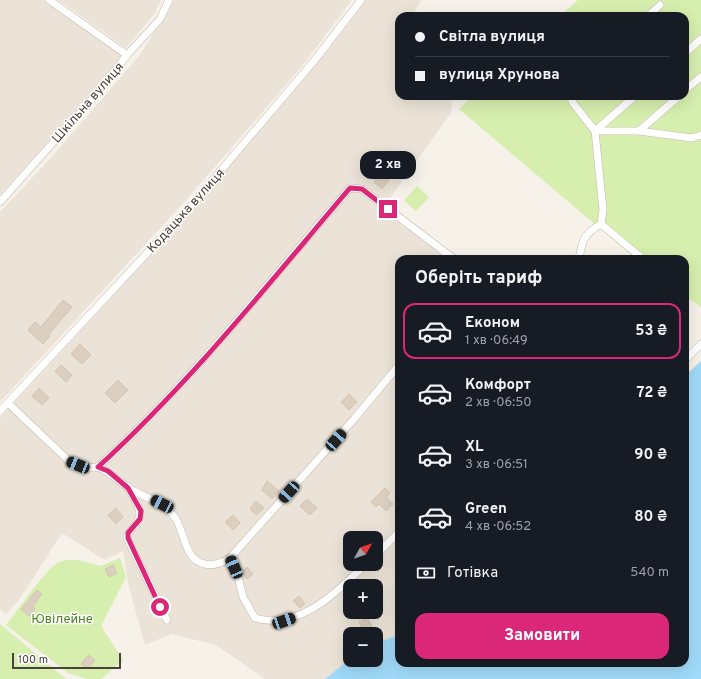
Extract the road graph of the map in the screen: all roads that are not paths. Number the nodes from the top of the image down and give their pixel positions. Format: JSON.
{"nodes":[{"id":1,"x":49,"y":0,"type":"edge"},
{"id":2,"x":169,"y":0,"type":"edge"},
{"id":3,"x":361,"y":0,"type":"edge"},
{"id":4,"x":660,"y":5,"type":"dead end"},
{"id":5,"x":652,"y":12,"type":"edge"},
{"id":6,"x":701,"y":39,"type":"edge"},
{"id":7,"x":689,"y":50,"type":"edge"},
{"id":8,"x":127,"y":55,"type":"junction"},
{"id":9,"x":701,"y":77,"type":"edge"},
{"id":10,"x":689,"y":87,"type":"edge"},
{"id":11,"x":572,"y":100,"type":"edge"},
{"id":12,"x":630,"y":100,"type":"edge"},
{"id":13,"x":674,"y":100,"type":"edge"},
{"id":14,"x":595,"y":130,"type":"junction"},
{"id":15,"x":639,"y":131,"type":"junction"},
{"id":16,"x":701,"y":135,"type":"edge"},
{"id":17,"x":0,"y":202,"type":"edge"},
{"id":18,"x":601,"y":224,"type":"junction"},
{"id":19,"x":449,"y":255,"type":"edge"},
{"id":20,"x":580,"y":255,"type":"edge"},
{"id":21,"x":638,"y":255,"type":"edge"},
{"id":22,"x":701,"y":344,"type":"edge"},
{"id":23,"x":689,"y":356,"type":"edge"},
{"id":24,"x":395,"y":370,"type":"edge"},
{"id":25,"x":8,"y":403,"type":"junction"},
{"id":26,"x":0,"y":411,"type":"edge"},
{"id":27,"x":98,"y":467,"type":"junction"},
{"id":28,"x":128,"y":488,"type":"junction"},
{"id":29,"x":395,"y":536,"type":"edge"},
{"id":30,"x":383,"y":548,"type":"edge"},
{"id":31,"x":230,"y":558,"type":"junction"},
{"id":32,"x":359,"y":571,"type":"edge"},
{"id":33,"x":167,"y":620,"type":"dead end"}],
"edges":[{"from":1,"to":8,"type":"street"},
{"from":2,"to":8,"type":"street","name":"Шкільна вулиця"},
{"from":3,"to":25,"type":"street","name":"Кодацька вулиця"},
{"from":4,"to":5,"type":"street"},
{"from":6,"to":7,"type":"street"},
{"from":8,"to":17,"type":"street","name":"Шкільна вулиця"},
{"from":9,"to":10,"type":"street"},
{"from":11,"to":14,"type":"street"},
{"from":12,"to":14,"type":"street"},
{"from":13,"to":15,"type":"street"},
{"from":14,"to":15,"type":"street"},
{"from":14,"to":18,"type":"street"},
{"from":15,"to":16,"type":"street"},
{"from":18,"to":20,"type":"street"},
{"from":18,"to":21,"type":"street"},
{"from":19,"to":27,"type":"street"},
{"from":22,"to":23,"type":"street"},
{"from":24,"to":31,"type":"street"},
{"from":25,"to":26,"type":"street","name":"Кодацька вулиця"},
{"from":25,"to":27,"type":"street"},
{"from":27,"to":28,"type":"street"},
{"from":28,"to":31,"type":"street"},
{"from":28,"to":33,"type":"street"},
{"from":29,"to":30,"type":"street"},
{"from":31,"to":32,"type":"street"}]}
